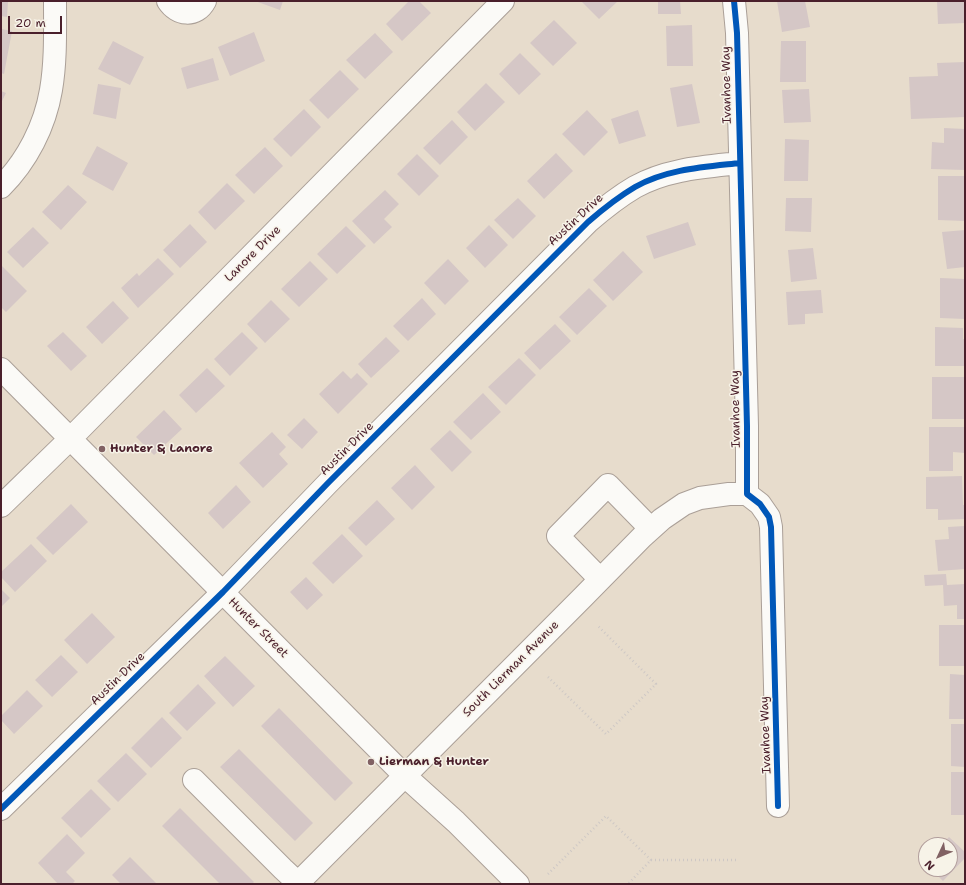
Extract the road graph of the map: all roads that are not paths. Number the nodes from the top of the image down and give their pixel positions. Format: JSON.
{"nodes":[{"id":1,"x":55,"y":1,"type":"edge"},
{"id":2,"x":168,"y":1,"type":"edge"},
{"id":3,"x":205,"y":1,"type":"edge"},
{"id":4,"x":503,"y":1,"type":"edge"},
{"id":5,"x":734,"y":1,"type":"edge"},
{"id":6,"x":740,"y":163,"type":"junction"},
{"id":7,"x":1,"y":187,"type":"edge"},
{"id":8,"x":1,"y":369,"type":"edge"},
{"id":9,"x":70,"y":439,"type":"junction"},
{"id":10,"x":746,"y":494,"type":"junction"},
{"id":11,"x":1,"y":506,"type":"edge"},
{"id":12,"x":651,"y":529,"type":"junction"},
{"id":13,"x":600,"y":579,"type":"junction"},
{"id":14,"x":223,"y":592,"type":"junction"},
{"id":15,"x":405,"y":776,"type":"junction"},
{"id":16,"x":194,"y":780,"type":"dead end"},
{"id":17,"x":778,"y":806,"type":"dead end"},
{"id":18,"x":1,"y":809,"type":"edge"},
{"id":19,"x":298,"y":883,"type":"edge"},
{"id":20,"x":518,"y":884,"type":"edge"}],
"edges":[{"from":1,"to":7,"type":"street"},
{"from":2,"to":3,"type":"street"},
{"from":4,"to":9,"type":"street","name":"Lanore Drive"},
{"from":5,"to":6,"type":"street","name":"Ivanhoe Way"},
{"from":6,"to":10,"type":"street","name":"Ivanhoe Way"},
{"from":6,"to":14,"type":"street","name":"Austin Drive"},
{"from":8,"to":9,"type":"street","name":"Hunter Street"},
{"from":9,"to":11,"type":"street","name":"Lanore Drive"},
{"from":9,"to":14,"type":"street","name":"Hunter Street"},
{"from":10,"to":12,"type":"street","name":"South Lierman Avenue"},
{"from":10,"to":17,"type":"street","name":"Ivanhoe Way"},
{"from":12,"to":13,"type":"street","name":"South Lierman Avenue"},
{"from":12,"to":13,"type":"street"},
{"from":13,"to":15,"type":"street","name":"South Lierman Avenue"},
{"from":14,"to":15,"type":"street","name":"Hunter Street"},
{"from":14,"to":18,"type":"street","name":"Austin Drive"},
{"from":15,"to":19,"type":"street","name":"South Lierman Avenue"},
{"from":15,"to":20,"type":"street","name":"Hunter Street"},
{"from":16,"to":19,"type":"street"}]}
